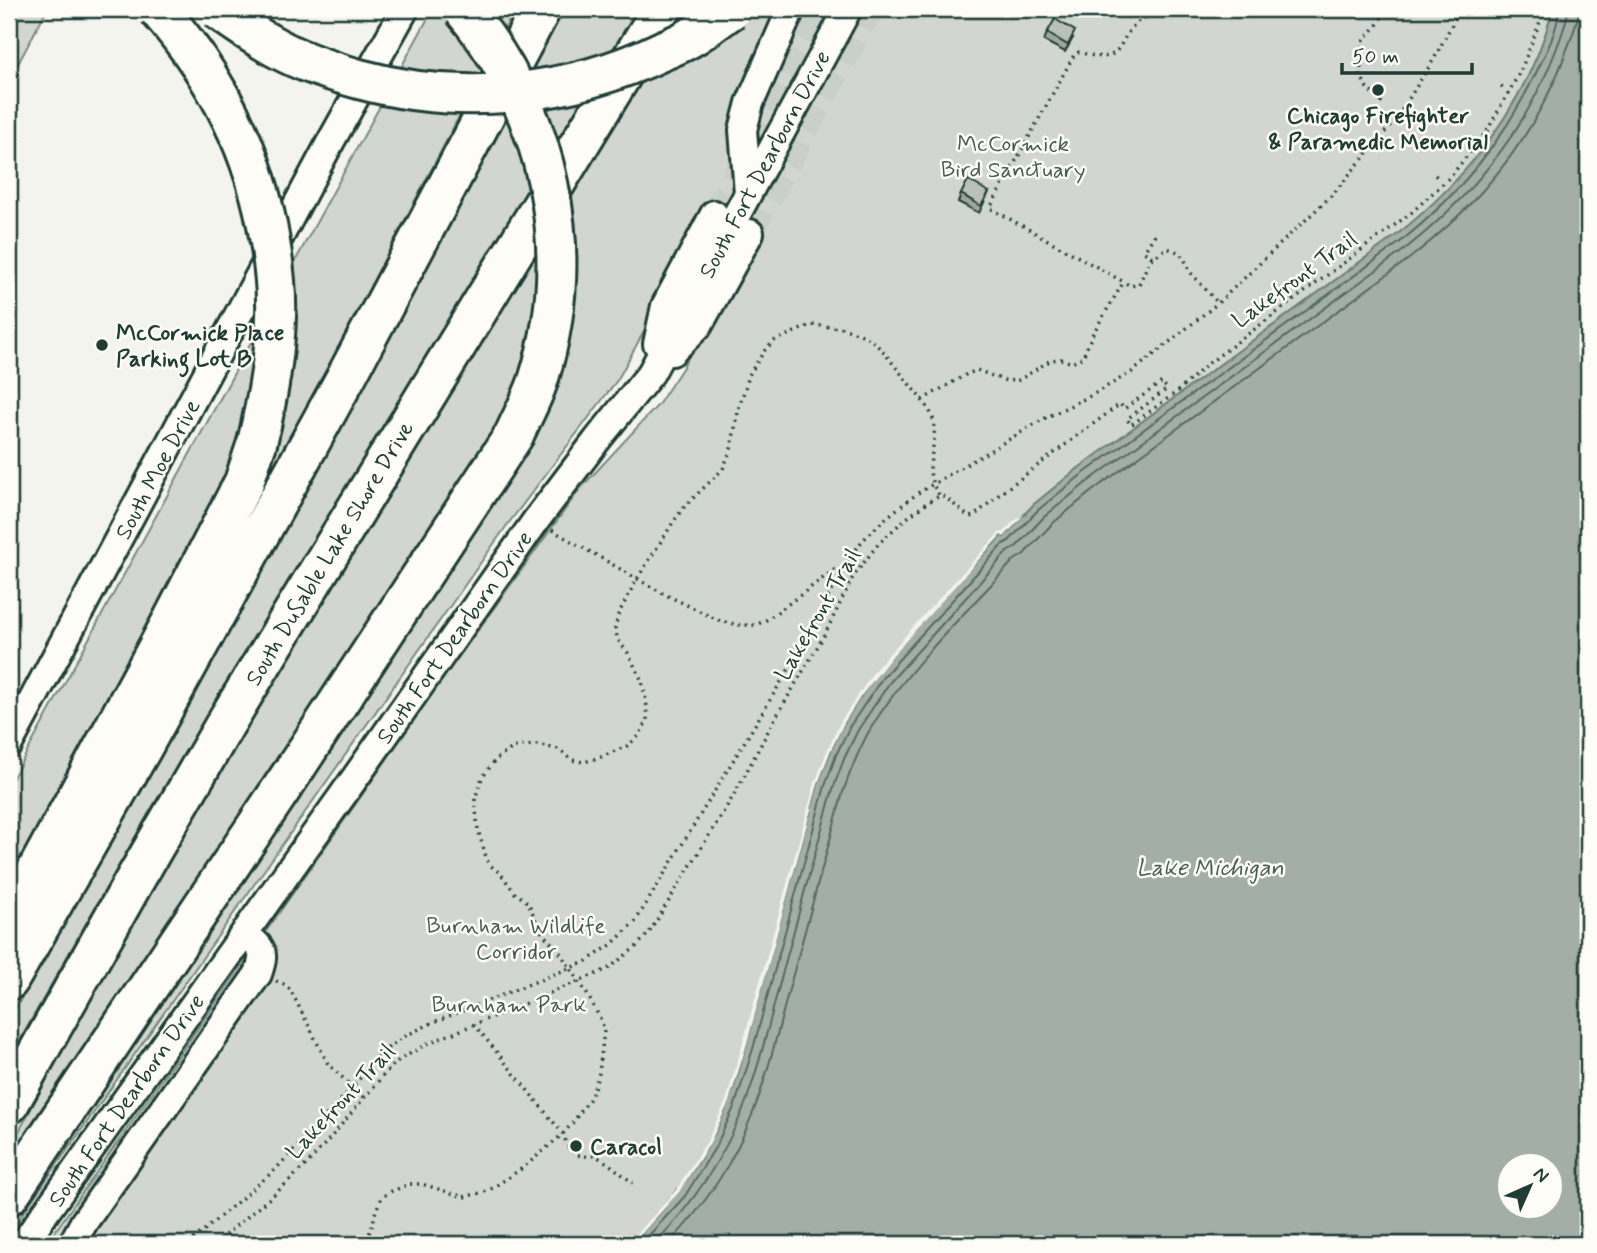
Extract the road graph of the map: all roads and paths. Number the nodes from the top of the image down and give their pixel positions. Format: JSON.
{"nodes":[{"id":1,"x":158,"y":9,"type":"edge"},
{"id":2,"x":217,"y":9,"type":"edge"},
{"id":3,"x":463,"y":9,"type":"edge"},
{"id":4,"x":541,"y":9,"type":"edge"},
{"id":5,"x":662,"y":9,"type":"edge"},
{"id":6,"x":732,"y":9,"type":"edge"},
{"id":7,"x":791,"y":9,"type":"edge"},
{"id":8,"x":848,"y":9,"type":"edge"},
{"id":9,"x":1193,"y":9,"type":"edge"},
{"id":10,"x":1382,"y":9,"type":"edge"},
{"id":11,"x":1460,"y":9,"type":"edge"},
{"id":12,"x":1545,"y":9,"type":"edge"},
{"id":13,"x":396,"y":12,"type":"edge"},
{"id":14,"x":1381,"y":103,"type":"dead end"},
{"id":15,"x":748,"y":193,"type":"junction"},
{"id":16,"x":714,"y":214,"type":"tunnel mouth"},
{"id":17,"x":750,"y":233,"type":"tunnel mouth"},
{"id":18,"x":1155,"y":234,"type":"dead end"},
{"id":19,"x":1152,"y":257,"type":"junction"},
{"id":20,"x":1123,"y":282,"type":"junction"},
{"id":21,"x":1218,"y":303,"type":"junction"},
{"id":22,"x":651,"y":373,"type":"junction"},
{"id":23,"x":922,"y":400,"type":"junction"},
{"id":24,"x":932,"y":486,"type":"junction"},
{"id":25,"x":940,"y":496,"type":"junction"},
{"id":26,"x":537,"y":519,"type":"junction"},
{"id":27,"x":842,"y":570,"type":"junction"},
{"id":28,"x":637,"y":579,"type":"junction"},
{"id":29,"x":9,"y":744,"type":"edge"},
{"id":30,"x":9,"y":922,"type":"edge"},
{"id":31,"x":244,"y":934,"type":"junction"},
{"id":32,"x":570,"y":968,"type":"junction"},
{"id":33,"x":258,"y":974,"type":"junction"},
{"id":34,"x":9,"y":981,"type":"edge"},
{"id":35,"x":579,"y":982,"type":"junction"},
{"id":36,"x":474,"y":1024,"type":"junction"},
{"id":37,"x":352,"y":1088,"type":"junction"},
{"id":38,"x":365,"y":1098,"type":"junction"},
{"id":39,"x":9,"y":1104,"type":"edge"},
{"id":40,"x":563,"y":1134,"type":"junction"},
{"id":41,"x":633,"y":1183,"type":"dead end"},
{"id":42,"x":9,"y":1195,"type":"edge"},
{"id":43,"x":23,"y":1244,"type":"edge"},
{"id":44,"x":72,"y":1244,"type":"edge"},
{"id":45,"x":188,"y":1244,"type":"edge"},
{"id":46,"x":214,"y":1244,"type":"edge"},
{"id":47,"x":360,"y":1244,"type":"edge"}],
"edges":[{"from":1,"to":30,"type":"highway","bridge":true},
{"from":2,"to":6,"type":"highway","bridge":true},
{"from":3,"to":42,"type":"highway","bridge":true},
{"from":4,"to":34,"type":"highway"},
{"from":5,"to":39,"type":"highway","name":"South DuSable Lake Shore Drive"},
{"from":7,"to":15,"type":"street"},
{"from":8,"to":15,"type":"street","name":"South Fort Dearborn Drive"},
{"from":9,"to":20,"type":"path"},
{"from":10,"to":14,"type":"path"},
{"from":11,"to":21,"type":"path","name":"Lakefront Trail"},
{"from":12,"to":25,"type":"path","name":"Lakefront Trail"},
{"from":13,"to":29,"type":"street","name":"South Moe Drive"},
{"from":15,"to":22,"type":"street","name":"South Fort Dearborn Drive"},
{"from":16,"to":22,"type":"street"},
{"from":17,"to":22,"type":"street"},
{"from":18,"to":19,"type":"path"},
{"from":19,"to":20,"type":"path"},
{"from":19,"to":21,"type":"path"},
{"from":20,"to":23,"type":"path"},
{"from":21,"to":24,"type":"path","name":"Lakefront Trail"},
{"from":22,"to":26,"type":"street","name":"South Fort Dearborn Drive"},
{"from":23,"to":24,"type":"path"},
{"from":23,"to":28,"type":"path"},
{"from":24,"to":25,"type":"path"},
{"from":24,"to":27,"type":"path","name":"Lakefront Trail"},
{"from":25,"to":35,"type":"path","name":"Lakefront Trail"},
{"from":26,"to":28,"type":"path"},
{"from":26,"to":31,"type":"street","name":"South Fort Dearborn Drive"},
{"from":27,"to":28,"type":"path"},
{"from":27,"to":32,"type":"path","name":"Lakefront Trail"},
{"from":28,"to":32,"type":"path"},
{"from":31,"to":33,"type":"street"},
{"from":31,"to":43,"type":"street","name":"South Fort Dearborn Drive"},
{"from":32,"to":35,"type":"path"},
{"from":32,"to":37,"type":"path","name":"Lakefront Trail"},
{"from":33,"to":37,"type":"path"},
{"from":33,"to":44,"type":"street"},
{"from":35,"to":36,"type":"path","name":"Lakefront Trail"},
{"from":35,"to":40,"type":"path"},
{"from":36,"to":38,"type":"path","name":"Lakefront Trail"},
{"from":36,"to":40,"type":"path"},
{"from":37,"to":38,"type":"path"},
{"from":37,"to":45,"type":"path","name":"Lakefront Trail"},
{"from":38,"to":46,"type":"path","name":"Lakefront Trail"},
{"from":40,"to":41,"type":"path"},
{"from":40,"to":47,"type":"path"}]}
